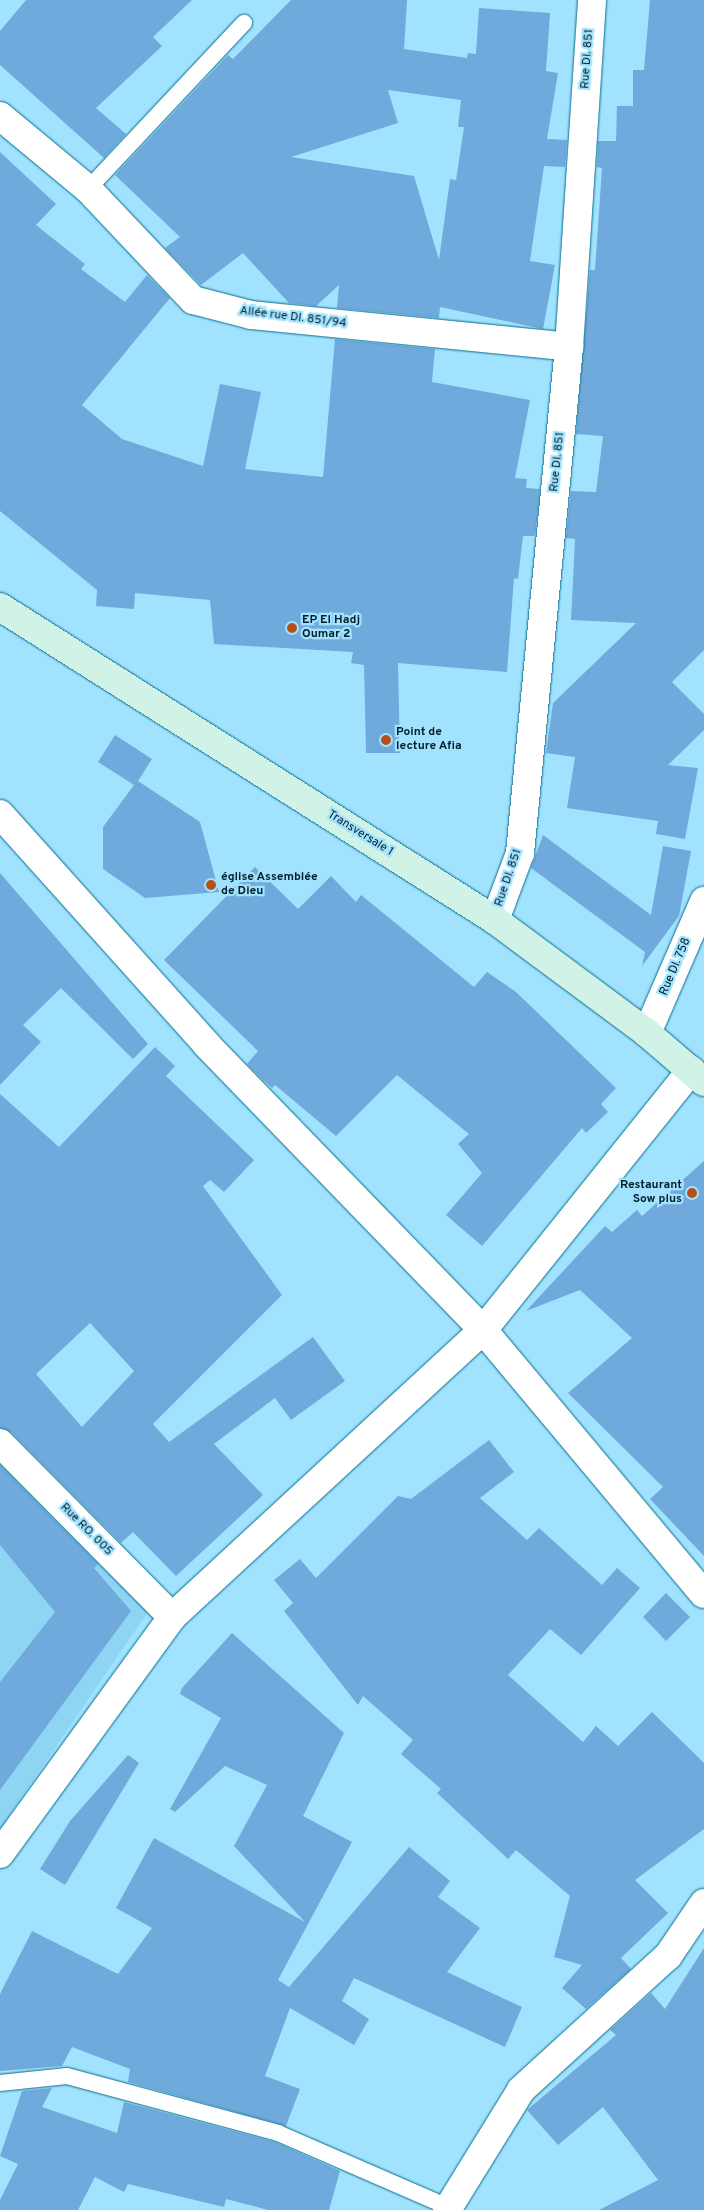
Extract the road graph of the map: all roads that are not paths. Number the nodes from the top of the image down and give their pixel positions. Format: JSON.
{"nodes":[{"id":1,"x":592,"y":0,"type":"edge"},
{"id":2,"x":244,"y":23,"type":"dead end"},
{"id":3,"x":0,"y":116,"type":"edge"},
{"id":4,"x":88,"y":189,"type":"junction"},
{"id":5,"x":569,"y":347,"type":"junction"},
{"id":6,"x":0,"y":607,"type":"edge"},
{"id":7,"x":0,"y":814,"type":"edge"},
{"id":8,"x":704,"y":901,"type":"edge"},
{"id":9,"x":495,"y":920,"type":"junction"},
{"id":10,"x":647,"y":1033,"type":"junction"},
{"id":11,"x":697,"y":1076,"type":"edge"},
{"id":12,"x":483,"y":1330,"type":"junction"},
{"id":13,"x":0,"y":1443,"type":"edge"},
{"id":14,"x":704,"y":1594,"type":"edge"},
{"id":15,"x":172,"y":1617,"type":"junction"},
{"id":16,"x":0,"y":1854,"type":"edge"},
{"id":17,"x":704,"y":1903,"type":"edge"},
{"id":18,"x":0,"y":2083,"type":"edge"},
{"id":19,"x":448,"y":2209,"type":"edge"}],
"edges":[{"from":1,"to":5,"type":"street","name":"Rue DI. 851"},
{"from":2,"to":4,"type":"lane"},
{"from":3,"to":4,"type":"street","name":"Allée rue DI. 851/94"},
{"from":4,"to":5,"type":"street","name":"Allée rue DI. 851/94"},
{"from":5,"to":9,"type":"street","name":"Rue DI. 851"},
{"from":6,"to":9,"type":"main road","name":"Transversale 1"},
{"from":7,"to":12,"type":"street"},
{"from":8,"to":10,"type":"street","name":"Rue DI. 758"},
{"from":9,"to":10,"type":"main road","name":"Transversale 1"},
{"from":10,"to":11,"type":"main road","name":"Transversale 1"},
{"from":11,"to":12,"type":"street"},
{"from":12,"to":14,"type":"street"},
{"from":12,"to":15,"type":"street"},
{"from":13,"to":15,"type":"street","name":"Rue RO. 005"},
{"from":15,"to":16,"type":"street"},
{"from":17,"to":19,"type":"street"},
{"from":18,"to":19,"type":"lane"}]}
